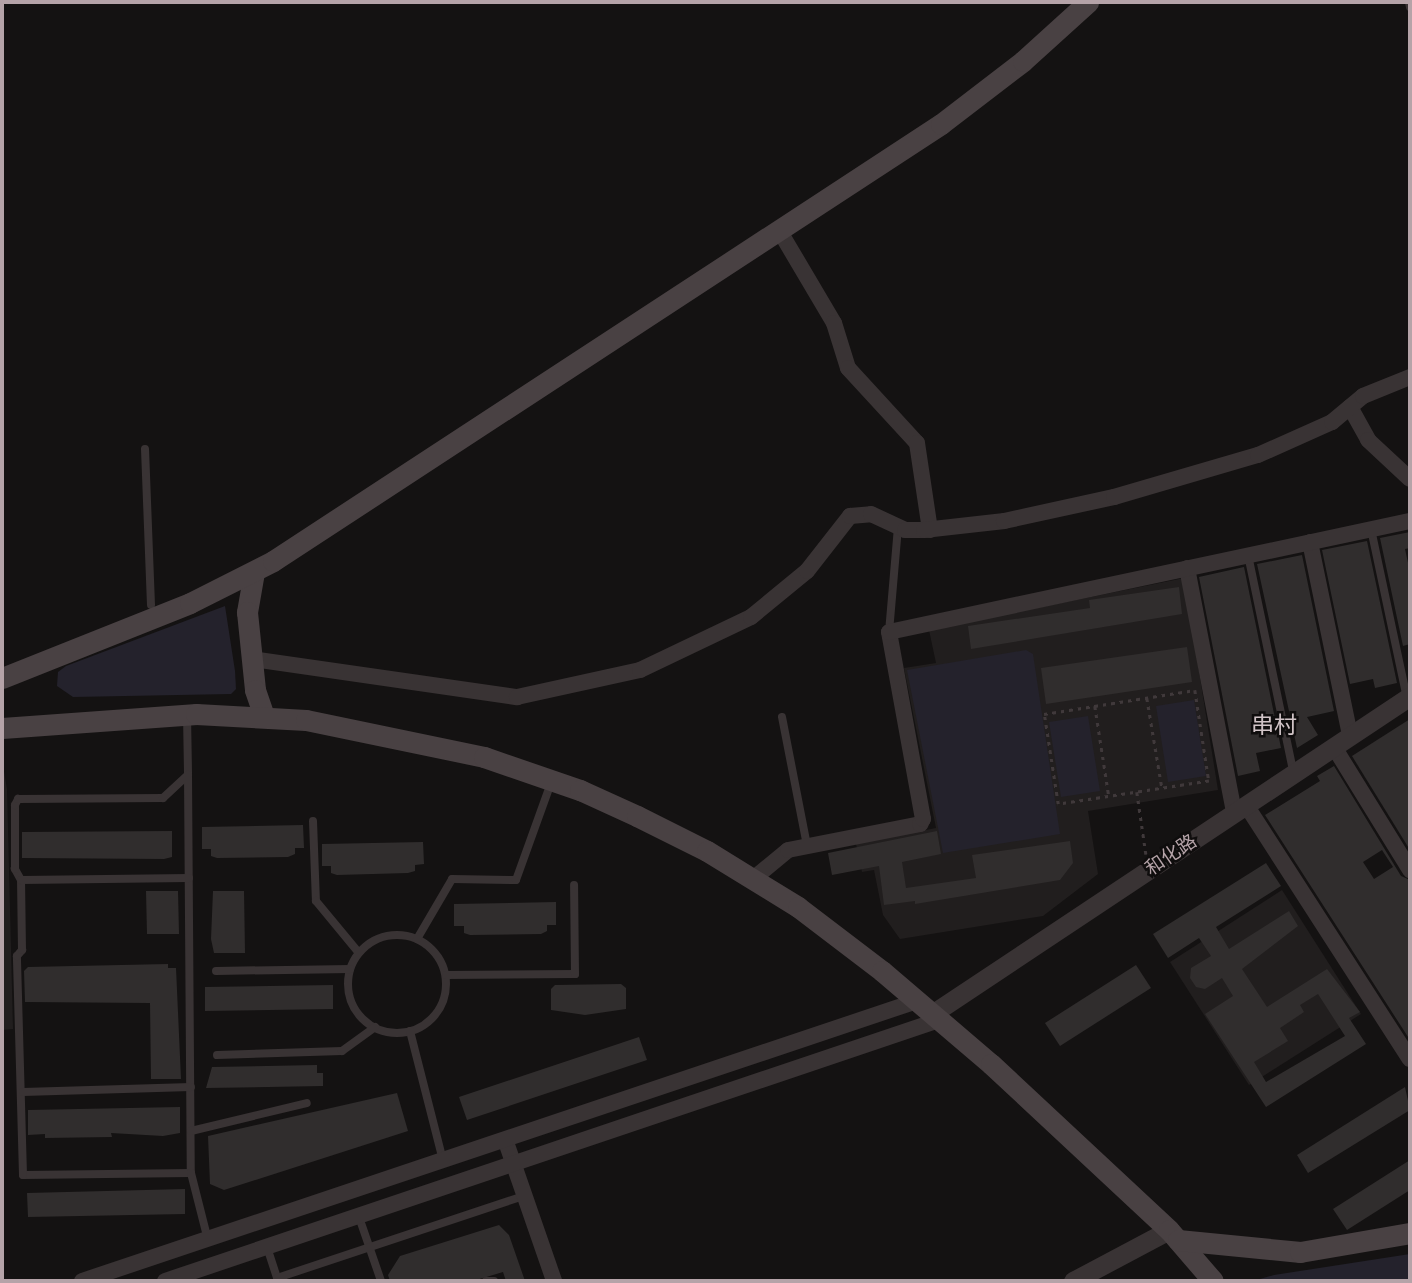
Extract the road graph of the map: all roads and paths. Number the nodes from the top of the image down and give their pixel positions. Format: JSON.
{"nodes":[{"id":1,"x":1069,"y":2,"type":"edge"},
{"id":2,"x":1088,"y":2,"type":"edge"},
{"id":3,"x":779,"y":230,"type":"junction"},
{"id":4,"x":1410,"y":376,"type":"edge"},
{"id":5,"x":1349,"y":407,"type":"junction"},
{"id":6,"x":145,"y":449,"type":"dead end"},
{"id":7,"x":1410,"y":479,"type":"edge"},
{"id":8,"x":1410,"y":521,"type":"edge"},
{"id":9,"x":898,"y":527,"type":"junction"},
{"id":10,"x":1371,"y":529,"type":"junction"},
{"id":11,"x":930,"y":530,"type":"junction"},
{"id":12,"x":1310,"y":542,"type":"junction"},
{"id":13,"x":1248,"y":555,"type":"junction"},
{"id":14,"x":1188,"y":568,"type":"junction"},
{"id":15,"x":254,"y":572,"type":"junction"},
{"id":16,"x":151,"y":605,"type":"junction"},
{"id":17,"x":889,"y":632,"type":"junction"},
{"id":18,"x":252,"y":659,"type":"junction"},
{"id":19,"x":2,"y":665,"type":"edge"},
{"id":20,"x":2,"y":678,"type":"edge"},
{"id":21,"x":1408,"y":697,"type":"edge"},
{"id":22,"x":1147,"y":698,"type":"junction"},
{"id":23,"x":1095,"y":706,"type":"junction"},
{"id":24,"x":187,"y":715,"type":"junction"},
{"id":25,"x":264,"y":716,"type":"junction"},
{"id":26,"x":782,"y":717,"type":"dead end"},
{"id":27,"x":2,"y":728,"type":"edge"},
{"id":28,"x":1342,"y":741,"type":"junction"},
{"id":29,"x":1293,"y":774,"type":"junction"},
{"id":30,"x":188,"y":775,"type":"junction"},
{"id":31,"x":552,"y":780,"type":"junction"},
{"id":32,"x":1162,"y":788,"type":"junction"},
{"id":33,"x":1137,"y":792,"type":"junction"},
{"id":34,"x":1109,"y":796,"type":"junction"},
{"id":35,"x":1240,"y":809,"type":"junction"},
{"id":36,"x":313,"y":821,"type":"dead end"},
{"id":37,"x":807,"y":846,"type":"junction"},
{"id":38,"x":1149,"y":870,"type":"junction"},
{"id":39,"x":1410,"y":870,"type":"edge"},
{"id":40,"x":189,"y":878,"type":"junction"},
{"id":41,"x":753,"y":879,"type":"junction"},
{"id":42,"x":21,"y":880,"type":"junction"},
{"id":43,"x":574,"y":885,"type":"dead end"},
{"id":44,"x":417,"y":939,"type":"junction"},
{"id":45,"x":359,"y":953,"type":"junction"},
{"id":46,"x":350,"y":970,"type":"junction"},
{"id":47,"x":216,"y":971,"type":"dead end"},
{"id":48,"x":446,"y":975,"type":"junction"},
{"id":49,"x":929,"y":1012,"type":"junction"},
{"id":50,"x":374,"y":1027,"type":"junction"},
{"id":51,"x":410,"y":1031,"type":"junction"},
{"id":52,"x":217,"y":1055,"type":"dead end"},
{"id":53,"x":1410,"y":1059,"type":"edge"},
{"id":54,"x":191,"y":1087,"type":"junction"},
{"id":55,"x":23,"y":1091,"type":"junction"},
{"id":56,"x":307,"y":1103,"type":"dead end"},
{"id":57,"x":191,"y":1131,"type":"junction"},
{"id":58,"x":506,"y":1142,"type":"junction"},
{"id":59,"x":443,"y":1162,"type":"junction"},
{"id":60,"x":514,"y":1165,"type":"junction"},
{"id":61,"x":191,"y":1173,"type":"junction"},
{"id":62,"x":524,"y":1196,"type":"junction"},
{"id":63,"x":359,"y":1217,"type":"junction"},
{"id":64,"x":1410,"y":1233,"type":"edge"},
{"id":65,"x":1173,"y":1235,"type":"junction"},
{"id":66,"x":208,"y":1240,"type":"junction"},
{"id":67,"x":267,"y":1247,"type":"junction"},
{"id":68,"x":369,"y":1247,"type":"junction"},
{"id":69,"x":181,"y":1249,"type":"junction"},
{"id":70,"x":1214,"y":1276,"type":"edge"},
{"id":71,"x":191,"y":1277,"type":"edge"},
{"id":72,"x":82,"y":1281,"type":"edge"},
{"id":73,"x":165,"y":1281,"type":"edge"},
{"id":74,"x":381,"y":1281,"type":"edge"},
{"id":75,"x":486,"y":1281,"type":"edge"},
{"id":76,"x":494,"y":1281,"type":"edge"},
{"id":77,"x":554,"y":1281,"type":"edge"},
{"id":78,"x":1073,"y":1281,"type":"edge"}],
"edges":[{"from":1,"to":16,"type":"main road"},
{"from":2,"to":3,"type":"main road"},
{"from":3,"to":11,"type":"street"},
{"from":3,"to":15,"type":"main road"},
{"from":4,"to":5,"type":"street"},
{"from":5,"to":7,"type":"street"},
{"from":5,"to":11,"type":"street"},
{"from":6,"to":16,"type":"lane"},
{"from":8,"to":10,"type":"street"},
{"from":9,"to":11,"type":"street"},
{"from":9,"to":17,"type":"lane"},
{"from":9,"to":18,"type":"street"},
{"from":10,"to":12,"type":"street"},
{"from":10,"to":21,"type":"lane"},
{"from":12,"to":13,"type":"street"},
{"from":12,"to":28,"type":"street"},
{"from":13,"to":14,"type":"street"},
{"from":13,"to":29,"type":"lane"},
{"from":14,"to":17,"type":"street"},
{"from":14,"to":35,"type":"street"},
{"from":15,"to":18,"type":"main road"},
{"from":15,"to":20,"type":"main road"},
{"from":16,"to":19,"type":"main road"},
{"from":17,"to":37,"type":"street"},
{"from":18,"to":25,"type":"main road"},
{"from":21,"to":28,"type":"street","name":"和化路"},
{"from":22,"to":23,"type":"path"},
{"from":22,"to":32,"type":"path"},
{"from":22,"to":32,"type":"path"},
{"from":23,"to":34,"type":"path"},
{"from":23,"to":34,"type":"path"},
{"from":24,"to":25,"type":"main road"},
{"from":24,"to":27,"type":"main road"},
{"from":24,"to":30,"type":"lane"},
{"from":25,"to":31,"type":"main road"},
{"from":26,"to":37,"type":"lane"},
{"from":28,"to":29,"type":"street","name":"和化路"},
{"from":28,"to":39,"type":"street"},
{"from":29,"to":35,"type":"street","name":"和化路"},
{"from":30,"to":40,"type":"lane"},
{"from":30,"to":42,"type":"lane"},
{"from":31,"to":41,"type":"main road"},
{"from":31,"to":44,"type":"lane"},
{"from":32,"to":33,"type":"path"},
{"from":33,"to":34,"type":"path"},
{"from":33,"to":38,"type":"path"},
{"from":35,"to":38,"type":"street","name":"和化路"},
{"from":35,"to":53,"type":"street"},
{"from":36,"to":45,"type":"lane"},
{"from":37,"to":41,"type":"street"},
{"from":38,"to":49,"type":"street","name":"和化路"},
{"from":40,"to":42,"type":"lane"},
{"from":40,"to":54,"type":"lane"},
{"from":41,"to":49,"type":"main road"},
{"from":42,"to":55,"type":"lane"},
{"from":43,"to":48,"type":"lane"},
{"from":44,"to":45,"type":"lane"},
{"from":44,"to":48,"type":"lane"},
{"from":45,"to":46,"type":"lane"},
{"from":46,"to":47,"type":"lane"},
{"from":46,"to":50,"type":"lane"},
{"from":48,"to":51,"type":"lane"},
{"from":49,"to":58,"type":"street"},
{"from":49,"to":60,"type":"street"},
{"from":49,"to":65,"type":"main road"},
{"from":50,"to":51,"type":"lane"},
{"from":50,"to":52,"type":"lane"},
{"from":51,"to":59,"type":"lane"},
{"from":54,"to":55,"type":"lane"},
{"from":54,"to":57,"type":"lane"},
{"from":55,"to":61,"type":"lane"},
{"from":56,"to":57,"type":"lane"},
{"from":57,"to":61,"type":"lane"},
{"from":58,"to":59,"type":"street"},
{"from":58,"to":60,"type":"street"},
{"from":59,"to":66,"type":"street"},
{"from":60,"to":62,"type":"street"},
{"from":60,"to":63,"type":"street"},
{"from":61,"to":66,"type":"lane"},
{"from":62,"to":68,"type":"lane"},
{"from":62,"to":77,"type":"street"},
{"from":63,"to":67,"type":"street"},
{"from":63,"to":68,"type":"lane"},
{"from":64,"to":65,"type":"main road"},
{"from":65,"to":70,"type":"main road"},
{"from":65,"to":78,"type":"street"},
{"from":66,"to":69,"type":"street"},
{"from":67,"to":68,"type":"lane"},
{"from":67,"to":71,"type":"street"},
{"from":68,"to":74,"type":"lane"},
{"from":69,"to":71,"type":"street"},
{"from":69,"to":72,"type":"street"},
{"from":71,"to":73,"type":"street"},
{"from":75,"to":76,"type":"lane"}]}
